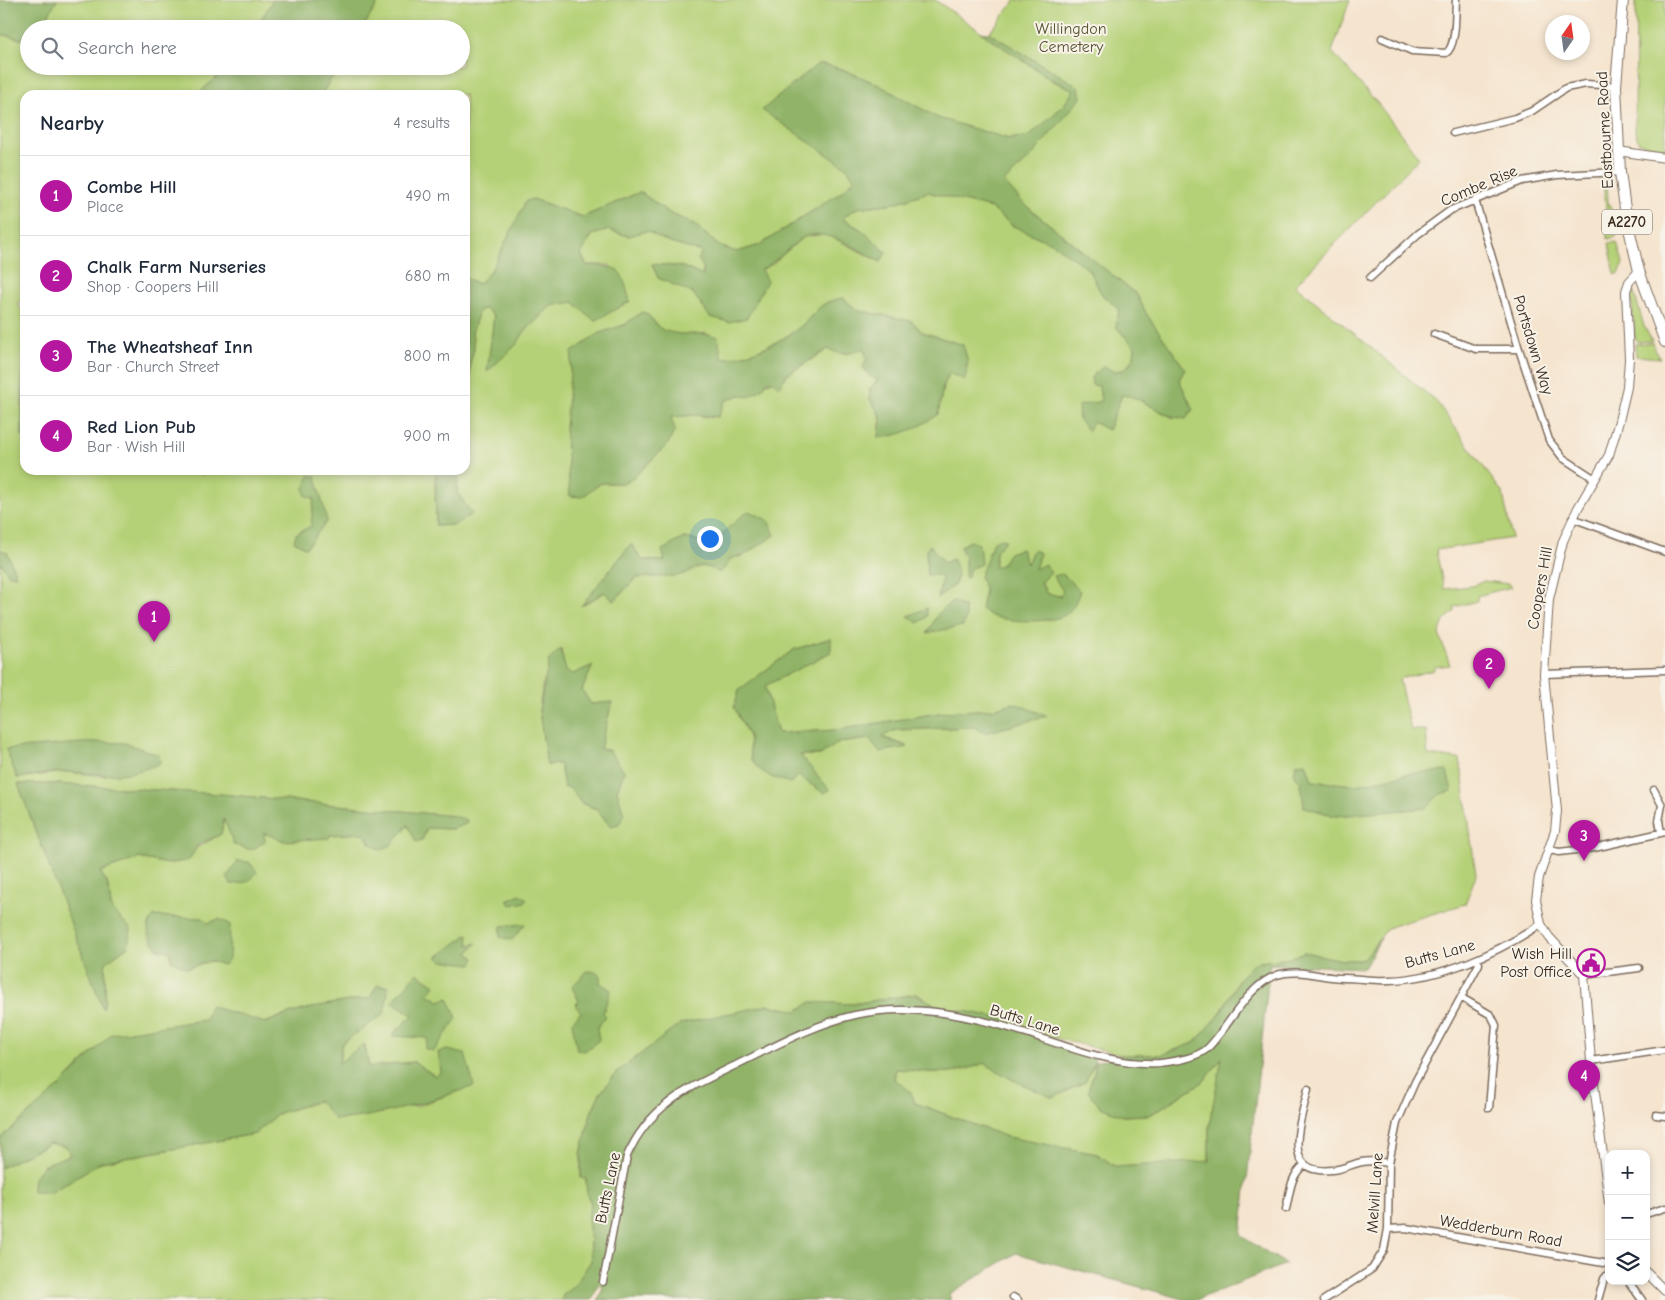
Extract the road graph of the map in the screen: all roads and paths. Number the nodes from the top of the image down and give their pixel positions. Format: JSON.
{"nodes":[{"id":1,"x":1456,"y":0,"type":"edge"},
{"id":2,"x":1623,"y":0,"type":"edge"},
{"id":3,"x":1382,"y":38,"type":"dead end"},
{"id":4,"x":1616,"y":86,"type":"junction"},
{"id":5,"x":1453,"y":133,"type":"dead end"},
{"id":6,"x":1618,"y":151,"type":"junction"},
{"id":7,"x":1665,"y":158,"type":"edge"},
{"id":8,"x":1620,"y":172,"type":"junction"},
{"id":9,"x":1475,"y":200,"type":"junction"},
{"id":10,"x":1639,"y":271,"type":"junction"},
{"id":11,"x":1370,"y":278,"type":"dead end"},
{"id":12,"x":1434,"y":334,"type":"dead end"},
{"id":13,"x":1665,"y":342,"type":"edge"},
{"id":14,"x":1519,"y":349,"type":"junction"},
{"id":15,"x":1595,"y":479,"type":"junction"},
{"id":16,"x":1572,"y":518,"type":"junction"},
{"id":17,"x":1665,"y":552,"type":"edge"},
{"id":18,"x":1665,"y":670,"type":"edge"},
{"id":19,"x":1544,"y":674,"type":"junction"},
{"id":20,"x":1654,"y":790,"type":"dead end"},
{"id":21,"x":1663,"y":832,"type":"edge"},
{"id":22,"x":1550,"y":850,"type":"junction"},
{"id":23,"x":1541,"y":924,"type":"junction"},
{"id":24,"x":1478,"y":959,"type":"junction"},
{"id":25,"x":1639,"y":968,"type":"dead end"},
{"id":26,"x":1584,"y":976,"type":"junction"},
{"id":27,"x":1462,"y":998,"type":"junction"},
{"id":28,"x":1665,"y":1050,"type":"edge"},
{"id":29,"x":1592,"y":1061,"type":"junction"},
{"id":30,"x":1308,"y":1089,"type":"dead end"},
{"id":31,"x":1489,"y":1108,"type":"dead end"},
{"id":32,"x":1656,"y":1115,"type":"dead end"},
{"id":33,"x":1665,"y":1116,"type":"edge"},
{"id":34,"x":1389,"y":1163,"type":"junction"},
{"id":35,"x":1304,"y":1165,"type":"junction"},
{"id":36,"x":1608,"y":1195,"type":"edge"},
{"id":37,"x":1665,"y":1208,"type":"edge"},
{"id":38,"x":1286,"y":1209,"type":"dead end"},
{"id":39,"x":1650,"y":1213,"type":"edge"},
{"id":40,"x":1388,"y":1229,"type":"junction"},
{"id":41,"x":1605,"y":1263,"type":"edge"},
{"id":42,"x":1650,"y":1276,"type":"edge"},
{"id":43,"x":1605,"y":1278,"type":"edge"},
{"id":44,"x":603,"y":1282,"type":"dead end"},
{"id":45,"x":1631,"y":1285,"type":"edge"},
{"id":46,"x":1665,"y":1291,"type":"edge"},
{"id":47,"x":1324,"y":1300,"type":"edge"},
{"id":48,"x":1598,"y":1300,"type":"edge"},
{"id":49,"x":1642,"y":1300,"type":"edge"}],
"edges":[{"from":1,"to":3,"type":"street"},
{"from":2,"to":4,"type":"main road","name":"Eastbourne Road","number":"A2270"},
{"from":4,"to":5,"type":"street"},
{"from":4,"to":6,"type":"main road","name":"Eastbourne Road","number":"A2270"},
{"from":6,"to":7,"type":"street"},
{"from":6,"to":8,"type":"main road","name":"Eastbourne Road","number":"A2270"},
{"from":8,"to":9,"type":"street","name":"Combe Rise"},
{"from":8,"to":10,"type":"main road","name":"Eastbourne Road","number":"A2270"},
{"from":9,"to":11,"type":"street","name":"Combe Rise"},
{"from":9,"to":14,"type":"street","name":"Portsdown Way"},
{"from":10,"to":13,"type":"main road","name":"Eastbourne Road","number":"A2270"},
{"from":10,"to":15,"type":"street","name":"Coopers Hill"},
{"from":12,"to":14,"type":"street"},
{"from":14,"to":15,"type":"street","name":"Portsdown Way"},
{"from":15,"to":16,"type":"street","name":"Coopers Hill"},
{"from":16,"to":17,"type":"street"},
{"from":16,"to":19,"type":"street","name":"Coopers Hill"},
{"from":18,"to":19,"type":"street"},
{"from":19,"to":22,"type":"street","name":"Coopers Hill"},
{"from":20,"to":21,"type":"street"},
{"from":21,"to":22,"type":"street"},
{"from":22,"to":23,"type":"street","name":"Coopers Hill"},
{"from":23,"to":24,"type":"street","name":"Butts Lane"},
{"from":23,"to":26,"type":"street"},
{"from":24,"to":27,"type":"street","name":"Melvill Lane"},
{"from":24,"to":44,"type":"street","name":"Butts Lane"},
{"from":25,"to":26,"type":"street"},
{"from":26,"to":29,"type":"street"},
{"from":27,"to":31,"type":"street"},
{"from":27,"to":34,"type":"street","name":"Melvill Lane"},
{"from":28,"to":29,"type":"street"},
{"from":29,"to":36,"type":"street"},
{"from":30,"to":35,"type":"street"},
{"from":32,"to":33,"type":"street"},
{"from":34,"to":35,"type":"street"},
{"from":34,"to":40,"type":"street","name":"Melvill Lane"},
{"from":35,"to":38,"type":"street"},
{"from":37,"to":39,"type":"street"},
{"from":40,"to":41,"type":"street","name":"Wedderburn Road"},
{"from":40,"to":47,"type":"street","name":"Melvill Lane"},
{"from":42,"to":46,"type":"street"},
{"from":43,"to":48,"type":"street"},
{"from":45,"to":49,"type":"street"}]}
